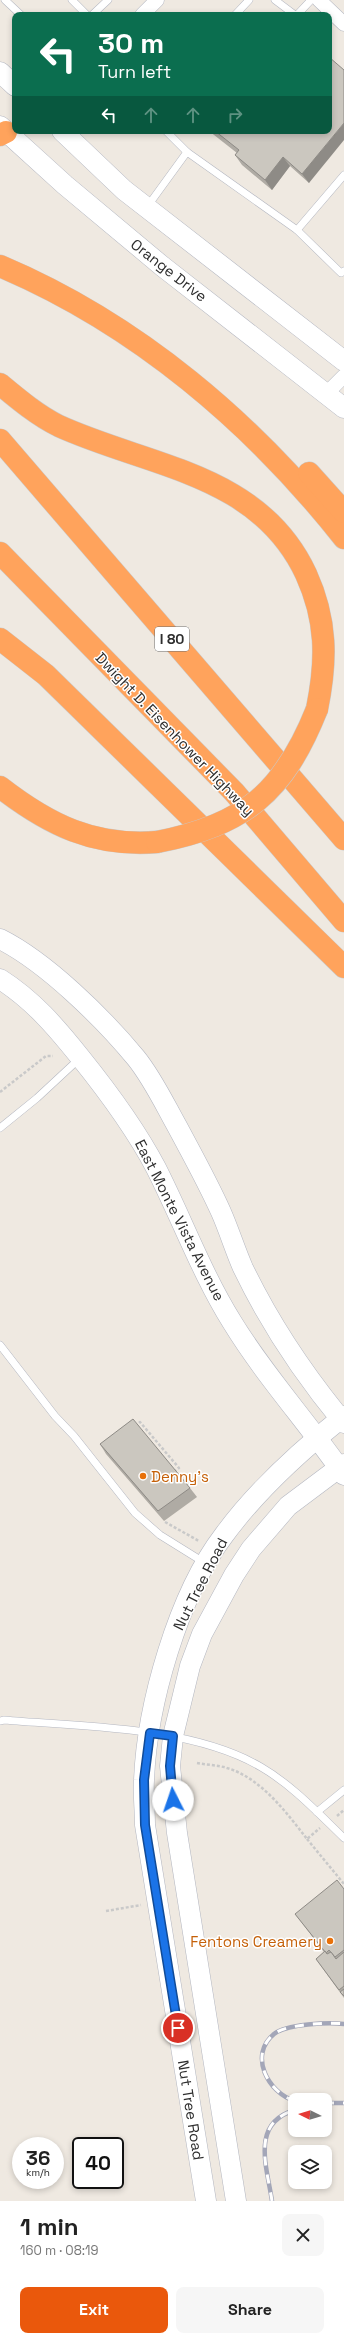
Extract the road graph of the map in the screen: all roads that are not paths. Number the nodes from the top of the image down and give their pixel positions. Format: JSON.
{"nodes":[{"id":1,"x":6,"y":0,"type":"edge"},
{"id":2,"x":72,"y":0,"type":"edge"},
{"id":3,"x":108,"y":0,"type":"edge"},
{"id":4,"x":157,"y":0,"type":"edge"},
{"id":5,"x":250,"y":0,"type":"edge"},
{"id":6,"x":275,"y":0,"type":"edge"},
{"id":7,"x":311,"y":0,"type":"edge"},
{"id":8,"x":319,"y":0,"type":"edge"},
{"id":9,"x":18,"y":12,"type":"edge"},
{"id":10,"x":84,"y":12,"type":"edge"},
{"id":11,"x":95,"y":12,"type":"edge"},
{"id":12,"x":145,"y":12,"type":"edge"},
{"id":13,"x":238,"y":12,"type":"edge"},
{"id":14,"x":292,"y":12,"type":"edge"},
{"id":15,"x":299,"y":12,"type":"edge"},
{"id":16,"x":332,"y":12,"type":"edge"},
{"id":17,"x":332,"y":12,"type":"edge"},
{"id":18,"x":344,"y":24,"type":"edge"},
{"id":19,"x":0,"y":72,"type":"edge"},
{"id":20,"x":12,"y":83,"type":"edge"},
{"id":21,"x":5,"y":130,"type":"edge"},
{"id":22,"x":65,"y":134,"type":"edge"},
{"id":23,"x":169,"y":134,"type":"edge"},
{"id":24,"x":186,"y":152,"type":"junction"},
{"id":25,"x":344,"y":175,"type":"edge"},
{"id":26,"x":147,"y":208,"type":"junction"},
{"id":27,"x":296,"y":230,"type":"junction"},
{"id":28,"x":0,"y":266,"type":"edge"},
{"id":29,"x":344,"y":271,"type":"edge"},
{"id":30,"x":133,"y":338,"type":"junction"},
{"id":31,"x":344,"y":361,"type":"edge"},
{"id":32,"x":344,"y":376,"type":"edge"},
{"id":33,"x":0,"y":384,"type":"edge"},
{"id":34,"x":327,"y":393,"type":"junction"},
{"id":35,"x":344,"y":408,"type":"edge"},
{"id":36,"x":0,"y":440,"type":"edge"},
{"id":37,"x":344,"y":512,"type":"edge"},
{"id":38,"x":344,"y":538,"type":"edge"},
{"id":39,"x":0,"y":553,"type":"edge"},
{"id":40,"x":0,"y":639,"type":"edge"},
{"id":41,"x":0,"y":787,"type":"edge"},
{"id":42,"x":344,"y":838,"type":"edge"},
{"id":43,"x":344,"y":921,"type":"edge"},
{"id":44,"x":0,"y":939,"type":"edge"},
{"id":45,"x":344,"y":967,"type":"edge"},
{"id":46,"x":0,"y":979,"type":"edge"},
{"id":47,"x":81,"y":1058,"type":"junction"},
{"id":48,"x":0,"y":1128,"type":"edge"},
{"id":49,"x":0,"y":1345,"type":"edge"},
{"id":50,"x":343,"y":1419,"type":"edge"},
{"id":51,"x":316,"y":1439,"type":"junction"},
{"id":52,"x":342,"y":1469,"type":"edge"},
{"id":53,"x":206,"y":1564,"type":"junction"},
{"id":54,"x":0,"y":1721,"type":"edge"},
{"id":55,"x":150,"y":1733,"type":"junction"},
{"id":56,"x":173,"y":1736,"type":"junction"},
{"id":57,"x":344,"y":1790,"type":"edge"},
{"id":58,"x":317,"y":1812,"type":"junction"},
{"id":59,"x":344,"y":1838,"type":"edge"},
{"id":60,"x":206,"y":2201,"type":"edge"},
{"id":61,"x":236,"y":2201,"type":"edge"}],
"edges":[{"from":1,"to":9,"type":"lane"},
{"from":2,"to":10,"type":"lane"},
{"from":3,"to":11,"type":"lane"},
{"from":4,"to":12,"type":"street"},
{"from":5,"to":13,"type":"lane"},
{"from":6,"to":14,"type":"lane"},
{"from":7,"to":15,"type":"lane"},
{"from":8,"to":16,"type":"street"},
{"from":17,"to":18,"type":"street"},
{"from":19,"to":20,"type":"street"},
{"from":21,"to":34,"type":"street","name":"Orange Drive"},
{"from":22,"to":26,"type":"street"},
{"from":23,"to":24,"type":"lane"},
{"from":24,"to":26,"type":"lane"},
{"from":24,"to":27,"type":"lane"},
{"from":25,"to":27,"type":"lane"},
{"from":26,"to":31,"type":"street"},
{"from":27,"to":29,"type":"lane"},
{"from":28,"to":30,"type":"highway"},
{"from":30,"to":37,"type":"highway"},
{"from":30,"to":38,"type":"highway"},
{"from":32,"to":34,"type":"street"},
{"from":33,"to":41,"type":"highway","bridge":true},
{"from":34,"to":35,"type":"street","name":"Orange Drive"},
{"from":36,"to":42,"type":"highway","number":"I 80"},
{"from":39,"to":43,"type":"highway","name":"Dwight D. Eisenhower Highway"},
{"from":40,"to":45,"type":"highway"},
{"from":44,"to":50,"type":"street"},
{"from":46,"to":47,"type":"street","name":"East Monte Vista Avenue"},
{"from":47,"to":48,"type":"lane"},
{"from":47,"to":51,"type":"street","name":"East Monte Vista Avenue"},
{"from":49,"to":53,"type":"lane"},
{"from":50,"to":51,"type":"street","name":"Nut Tree Road"},
{"from":51,"to":52,"type":"street","name":"East Monte Vista Avenue"},
{"from":51,"to":53,"type":"street","name":"Nut Tree Road"},
{"from":52,"to":56,"type":"street","name":"Nut Tree Road"},
{"from":53,"to":55,"type":"street","name":"Nut Tree Road"},
{"from":54,"to":55,"type":"lane"},
{"from":55,"to":56,"type":"lane"},
{"from":55,"to":60,"type":"street","name":"Nut Tree Road"},
{"from":56,"to":58,"type":"lane"},
{"from":56,"to":61,"type":"street","name":"Nut Tree Road"},
{"from":57,"to":58,"type":"lane"},
{"from":58,"to":59,"type":"lane"}]}
